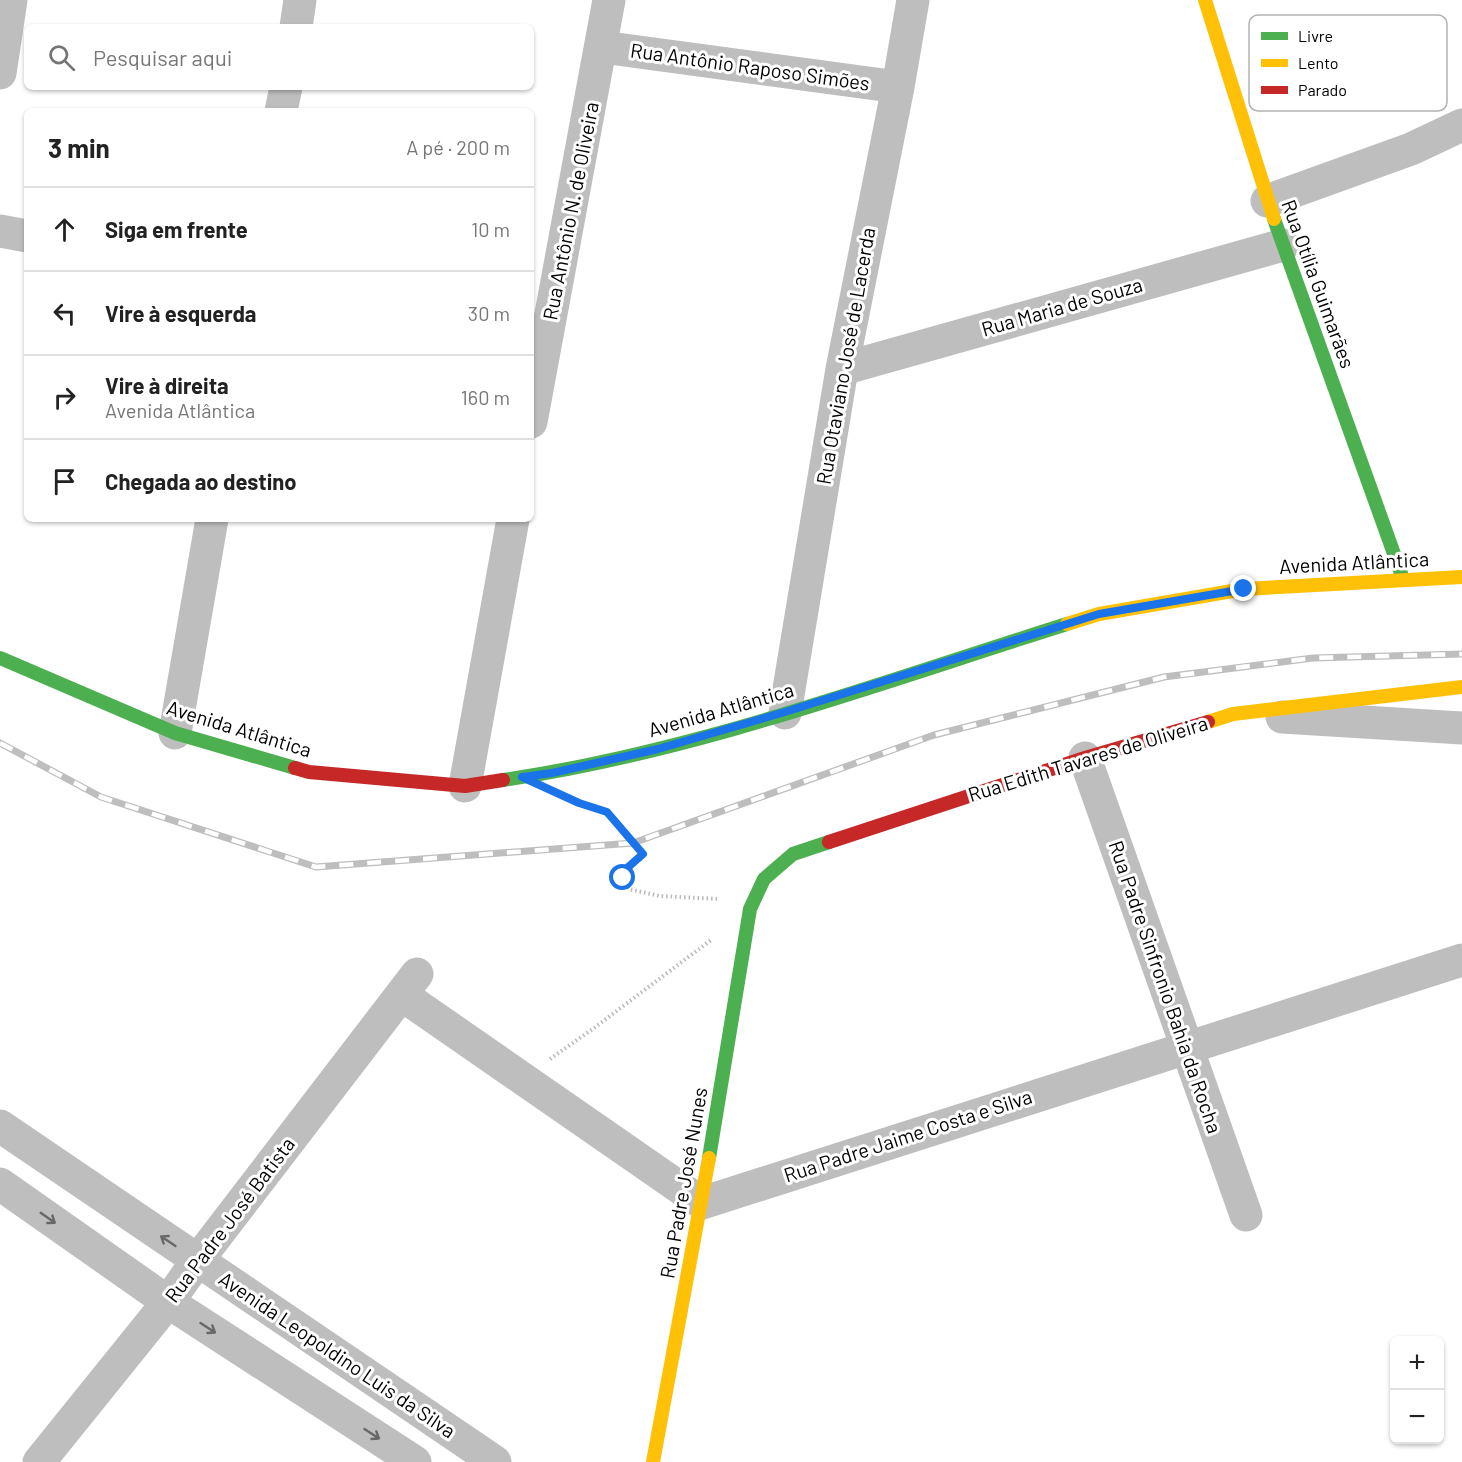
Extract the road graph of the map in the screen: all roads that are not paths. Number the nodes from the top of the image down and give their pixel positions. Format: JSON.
{"nodes":[{"id":1,"x":11,"y":0,"type":"edge"},
{"id":2,"x":300,"y":0,"type":"edge"},
{"id":3,"x":609,"y":0,"type":"edge"},
{"id":4,"x":913,"y":0,"type":"edge"},
{"id":5,"x":1205,"y":0,"type":"edge"},
{"id":6,"x":296,"y":24,"type":"edge"},
{"id":7,"x":602,"y":47,"type":"junction"},
{"id":8,"x":0,"y":73,"type":"edge"},
{"id":9,"x":898,"y":87,"type":"junction"},
{"id":10,"x":284,"y":90,"type":"edge"},
{"id":11,"x":282,"y":108,"type":"edge"},
{"id":12,"x":1462,"y":125,"type":"edge"},
{"id":13,"x":1267,"y":201,"type":"junction"},
{"id":14,"x":0,"y":231,"type":"edge"},
{"id":15,"x":24,"y":235,"type":"edge"},
{"id":16,"x":1283,"y":245,"type":"junction"},
{"id":17,"x":538,"y":338,"type":"edge"},
{"id":18,"x":842,"y":369,"type":"junction"},
{"id":19,"x":534,"y":386,"type":"edge"},
{"id":20,"x":211,"y":522,"type":"edge"},
{"id":21,"x":512,"y":522,"type":"edge"},
{"id":22,"x":1462,"y":577,"type":"edge"},
{"id":23,"x":1403,"y":579,"type":"junction"},
{"id":24,"x":0,"y":658,"type":"edge"},
{"id":25,"x":1462,"y":687,"type":"edge"},
{"id":26,"x":785,"y":712,"type":"junction"},
{"id":27,"x":1233,"y":714,"type":"junction"},
{"id":28,"x":1462,"y":728,"type":"edge"},
{"id":29,"x":175,"y":733,"type":"junction"},
{"id":30,"x":1085,"y":758,"type":"junction"},
{"id":31,"x":465,"y":786,"type":"junction"},
{"id":32,"x":750,"y":911,"type":"joint"},
{"id":33,"x":1462,"y":960,"type":"edge"},
{"id":34,"x":1186,"y":1047,"type":"junction"},
{"id":35,"x":0,"y":1126,"type":"edge"},
{"id":36,"x":0,"y":1184,"type":"edge"},
{"id":37,"x":702,"y":1203,"type":"junction"},
{"id":38,"x":1246,"y":1215,"type":"dead end"},
{"id":39,"x":197,"y":1261,"type":"junction"},
{"id":40,"x":168,"y":1302,"type":"junction"},
{"id":41,"x":39,"y":1462,"type":"edge"},
{"id":42,"x":415,"y":1462,"type":"edge"},
{"id":43,"x":495,"y":1462,"type":"edge"},
{"id":44,"x":653,"y":1462,"type":"edge"}],
"edges":[{"from":1,"to":8,"type":"street"},
{"from":2,"to":6,"type":"street"},
{"from":3,"to":7,"type":"street","name":"Rua Antônio N. de Oliveira"},
{"from":4,"to":9,"type":"street","name":"Rua Otaviano José de Lacerda"},
{"from":5,"to":13,"type":"street","name":"Rua Otília Guimarães"},
{"from":7,"to":9,"type":"street","name":"Rua Antônio Raposo Simões"},
{"from":7,"to":17,"type":"street","name":"Rua Antônio N. de Oliveira"},
{"from":9,"to":18,"type":"street","name":"Rua Otaviano José de Lacerda"},
{"from":10,"to":11,"type":"street"},
{"from":12,"to":13,"type":"street"},
{"from":13,"to":16,"type":"street","name":"Rua Otília Guimarães"},
{"from":14,"to":15,"type":"street"},
{"from":16,"to":18,"type":"street","name":"Rua Maria de Souza"},
{"from":16,"to":23,"type":"street","name":"Rua Otília Guimarães"},
{"from":17,"to":19,"type":"street","name":"Rua Antônio N. de Oliveira"},
{"from":18,"to":26,"type":"street","name":"Rua Otaviano José de Lacerda"},
{"from":20,"to":29,"type":"street"},
{"from":21,"to":31,"type":"street"},
{"from":22,"to":23,"type":"street","name":"Avenida Atlântica"},
{"from":23,"to":26,"type":"street","name":"Avenida Atlântica"},
{"from":24,"to":29,"type":"street","name":"Avenida Atlântica"},
{"from":25,"to":27,"type":"street"},
{"from":26,"to":31,"type":"street","name":"Avenida Atlântica"},
{"from":27,"to":28,"type":"street","name":"Rua Edith Tavares de Oliveira"},
{"from":27,"to":30,"type":"street","name":"Rua Edith Tavares de Oliveira"},
{"from":29,"to":31,"type":"street","name":"Avenida Atlântica"},
{"from":30,"to":32,"type":"street","name":"Rua Edith Tavares de Oliveira"},
{"from":30,"to":34,"type":"street","name":"Rua Padre Sinfronio Bahia da Rocha"},
{"from":32,"to":37,"type":"street","name":"Rua Padre José Nunes"},
{"from":33,"to":34,"type":"street","name":"Rua Padre Jaime Costa e Silva"},
{"from":34,"to":37,"type":"street","name":"Rua Padre Jaime Costa e Silva"},
{"from":34,"to":38,"type":"street","name":"Rua Padre Sinfronio Bahia da Rocha"},
{"from":39,"to":35,"type":"street","name":"Avenida Leopoldino Luis da Silva","one_way":true},
{"from":36,"to":40,"type":"street","one_way":true},
{"from":37,"to":39,"type":"street","name":"Rua Padre José Batista"},
{"from":37,"to":44,"type":"street","name":"Rua Padre José Nunes"},
{"from":39,"to":40,"type":"street","name":"Rua Padre José Batista"},
{"from":39,"to":43,"type":"street","name":"Avenida Leopoldino Luis da Silva"},
{"from":40,"to":41,"type":"street","name":"Rua Padre José Batista"},
{"from":40,"to":42,"type":"street","one_way":true}]}
